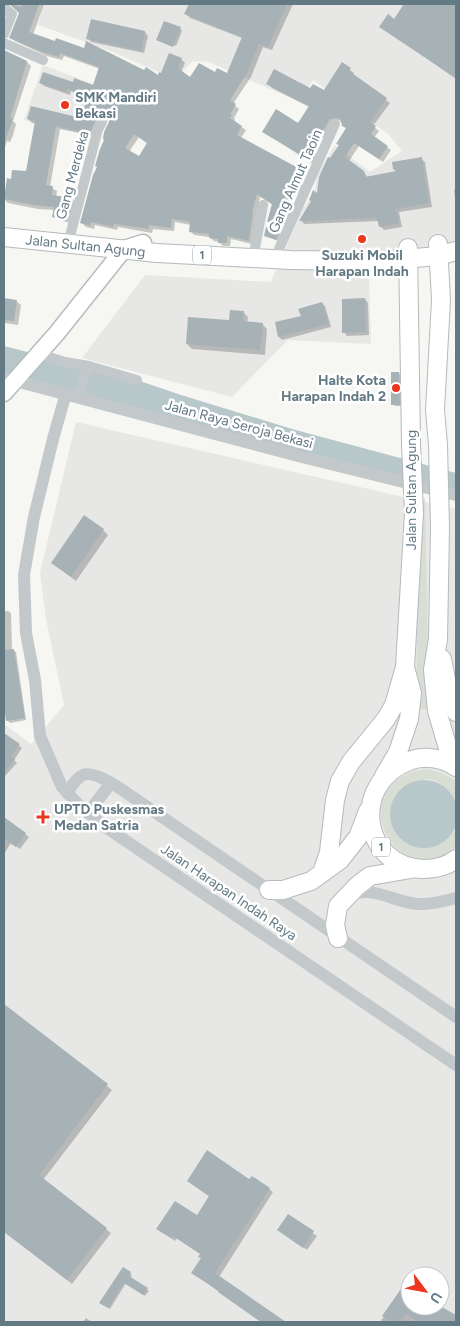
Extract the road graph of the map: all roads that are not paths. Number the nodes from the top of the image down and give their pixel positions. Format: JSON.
{"nodes":[{"id":1,"x":4,"y":8,"type":"edge"},
{"id":2,"x":4,"y":34,"type":"edge"},
{"id":3,"x":4,"y":43,"type":"edge"},
{"id":4,"x":43,"y":60,"type":"dead end"},
{"id":5,"x":102,"y":122,"type":"dead end"},
{"id":6,"x":335,"y":124,"type":"dead end"},
{"id":7,"x":263,"y":205,"type":"dead end"},
{"id":8,"x":4,"y":228,"type":"edge"},
{"id":9,"x":70,"y":236,"type":"junction"},
{"id":10,"x":4,"y":237,"type":"edge"},
{"id":11,"x":456,"y":240,"type":"edge"},
{"id":12,"x":143,"y":243,"type":"junction"},
{"id":13,"x":255,"y":248,"type":"junction"},
{"id":14,"x":124,"y":249,"type":"junction"},
{"id":15,"x":279,"y":249,"type":"junction"},
{"id":16,"x":438,"y":250,"type":"junction"},
{"id":17,"x":456,"y":252,"type":"edge"},
{"id":18,"x":408,"y":253,"type":"junction"},
{"id":19,"x":380,"y":261,"type":"junction"},
{"id":20,"x":441,"y":285,"type":"junction"},
{"id":21,"x":410,"y":288,"type":"junction"},
{"id":22,"x":39,"y":354,"type":"junction"},
{"id":23,"x":89,"y":366,"type":"junction"},
{"id":24,"x":13,"y":378,"type":"edge"},
{"id":25,"x":137,"y":380,"type":"dead end"},
{"id":26,"x":4,"y":392,"type":"edge"},
{"id":27,"x":66,"y":393,"type":"junction"},
{"id":28,"x":79,"y":395,"type":"junction"},
{"id":29,"x":456,"y":495,"type":"edge"},
{"id":30,"x":438,"y":639,"type":"junction"},
{"id":31,"x":405,"y":667,"type":"junction"},
{"id":32,"x":456,"y":712,"type":"edge"},
{"id":33,"x":455,"y":766,"type":"edge"},
{"id":34,"x":384,"y":776,"type":"junction"},
{"id":35,"x":111,"y":783,"type":"junction"},
{"id":36,"x":67,"y":793,"type":"junction"},
{"id":37,"x":370,"y":805,"type":"junction"},
{"id":38,"x":88,"y":813,"type":"junction"},
{"id":39,"x":454,"y":862,"type":"edge"},
{"id":40,"x":414,"y":869,"type":"junction"},
{"id":41,"x":322,"y":872,"type":"junction"},
{"id":42,"x":269,"y":890,"type":"junction"},
{"id":43,"x":456,"y":898,"type":"edge"},
{"id":44,"x":341,"y":902,"type":"junction"},
{"id":45,"x":338,"y":938,"type":"junction"},
{"id":46,"x":456,"y":1017,"type":"edge"},
{"id":47,"x":456,"y":1065,"type":"edge"}],
"edges":[{"from":1,"to":2,"type":"street"},
{"from":3,"to":4,"type":"street"},
{"from":5,"to":9,"type":"street","name":"Gang Merdeka"},
{"from":6,"to":15,"type":"street","name":"Gang Almut Taoin"},
{"from":7,"to":13,"type":"street"},
{"from":8,"to":9,"type":"highway","name":"Jalan Sultan Agung","number":"1"},
{"from":9,"to":12,"type":"highway","name":"Jalan Sultan Agung","number":"1"},
{"from":10,"to":14,"type":"highway","name":"Jalan Sultan Agung","number":"1"},
{"from":11,"to":16,"type":"highway","name":"Jalan Sultan Agung","number":"1"},
{"from":12,"to":13,"type":"highway","name":"Jalan Sultan Agung","number":"1"},
{"from":12,"to":14,"type":"main road"},
{"from":13,"to":15,"type":"highway","name":"Jalan Sultan Agung","number":"1"},
{"from":14,"to":19,"type":"highway","name":"Jalan Sultan Agung","number":"1"},
{"from":14,"to":22,"type":"main road"},
{"from":15,"to":18,"type":"highway","name":"Jalan Sultan Agung","number":"1"},
{"from":16,"to":17,"type":"highway","name":"Jalan Sultan Agung","number":"1"},
{"from":16,"to":18,"type":"highway","name":"Jalan Sultan Agung","number":"1"},
{"from":16,"to":20,"type":"highway","name":"Jalan Sultan Agung","number":"1"},
{"from":17,"to":20,"type":"highway"},
{"from":18,"to":19,"type":"highway","name":"Jalan Sultan Agung","number":"1"},
{"from":18,"to":21,"type":"highway","name":"Jalan Sultan Agung","number":"1"},
{"from":19,"to":21,"type":"highway"},
{"from":20,"to":30,"type":"highway","name":"Jalan Sultan Agung","number":"1","bridge":true},
{"from":21,"to":31,"type":"highway","name":"Jalan Sultan Agung","number":"1","bridge":true},
{"from":22,"to":23,"type":"street"},
{"from":22,"to":24,"type":"main road"},
{"from":23,"to":25,"type":"street"},
{"from":23,"to":28,"type":"street"},
{"from":24,"to":26,"type":"main road"},
{"from":24,"to":27,"type":"street","name":"Jalan Raya Seroja Bekasi"},
{"from":27,"to":28,"type":"street","name":"Jalan Raya Seroja Bekasi"},
{"from":27,"to":36,"type":"street","name":"Jalan Harapan Indah Raya"},
{"from":28,"to":29,"type":"street","name":"Jalan Raya Seroja Bekasi"},
{"from":30,"to":32,"type":"highway"},
{"from":30,"to":33,"type":"highway","name":"Jalan Sultan Agung","number":"1"},
{"from":31,"to":34,"type":"highway","name":"Jalan Sultan Agung","number":"1"},
{"from":31,"to":41,"type":"highway"},
{"from":33,"to":34,"type":"highway","number":"1"},
{"from":34,"to":37,"type":"highway","number":"1"},
{"from":35,"to":36,"type":"street","name":"Jalan Harapan Indah Raya"},
{"from":35,"to":38,"type":"street"},
{"from":35,"to":42,"type":"street","name":"Jalan Harapan Indah Raya"},
{"from":36,"to":38,"type":"street","name":"Jalan Harapan Indah Raya"},
{"from":37,"to":40,"type":"highway","number":"1"},
{"from":37,"to":41,"type":"highway"},
{"from":38,"to":47,"type":"street","name":"Jalan Harapan Indah Raya"},
{"from":39,"to":40,"type":"highway"},
{"from":40,"to":44,"type":"highway"},
{"from":41,"to":42,"type":"highway"},
{"from":42,"to":45,"type":"street","name":"Jalan Harapan Indah Raya"},
{"from":43,"to":44,"type":"street"},
{"from":44,"to":45,"type":"highway"},
{"from":45,"to":46,"type":"street","name":"Jalan Harapan Indah Raya"}]}
